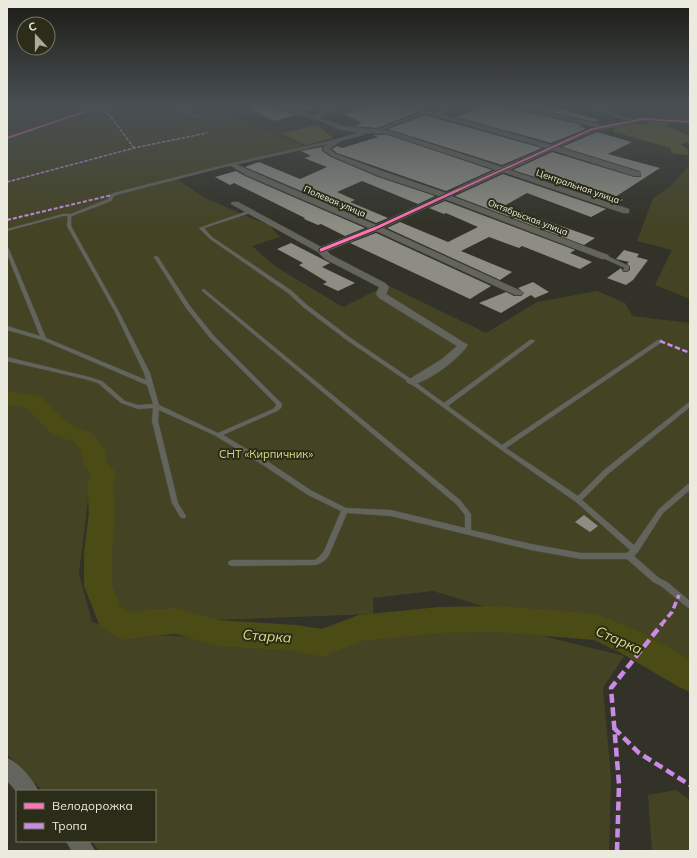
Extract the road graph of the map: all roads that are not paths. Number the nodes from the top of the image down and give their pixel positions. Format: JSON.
{"nodes":[{"id":1,"x":314,"y":145,"type":"edge"},
{"id":2,"x":330,"y":145,"type":"edge"},
{"id":3,"x":428,"y":145,"type":"edge"},
{"id":4,"x":544,"y":145,"type":"edge"},
{"id":5,"x":556,"y":145,"type":"edge"},
{"id":6,"x":551,"y":147,"type":"junction"},
{"id":7,"x":232,"y":165,"type":"junction"},
{"id":8,"x":502,"y":170,"type":"junction"},
{"id":9,"x":637,"y":174,"type":"dead end"},
{"id":10,"x":444,"y":196,"type":"junction"},
{"id":11,"x":235,"y":204,"type":"dead end"},
{"id":12,"x":626,"y":211,"type":"dead end"},
{"id":13,"x":249,"y":212,"type":"junction"},
{"id":14,"x":71,"y":215,"type":"junction"},
{"id":15,"x":376,"y":228,"type":"junction"},
{"id":16,"x":7,"y":230,"type":"edge"},
{"id":17,"x":7,"y":249,"type":"edge"},
{"id":18,"x":320,"y":250,"type":"junction"},
{"id":19,"x":156,"y":257,"type":"dead end"},
{"id":20,"x":605,"y":257,"type":"joint"},
{"id":21,"x":625,"y":270,"type":"dead end"},
{"id":22,"x":204,"y":290,"type":"dead end"},
{"id":23,"x":518,"y":293,"type":"dead end"},
{"id":24,"x":7,"y":328,"type":"edge"},
{"id":25,"x":44,"y":339,"type":"junction"},
{"id":26,"x":532,"y":340,"type":"dead end"},
{"id":27,"x":660,"y":341,"type":"dead end"},
{"id":28,"x":7,"y":359,"type":"edge"},
{"id":29,"x":412,"y":382,"type":"junction"},
{"id":30,"x":150,"y":384,"type":"junction"},
{"id":31,"x":690,"y":404,"type":"edge"},
{"id":32,"x":156,"y":406,"type":"junction"},
{"id":33,"x":444,"y":406,"type":"junction"},
{"id":34,"x":218,"y":435,"type":"junction"},
{"id":35,"x":502,"y":448,"type":"junction"},
{"id":36,"x":690,"y":486,"type":"edge"},
{"id":37,"x":578,"y":500,"type":"junction"},
{"id":38,"x":345,"y":510,"type":"junction"},
{"id":39,"x":183,"y":516,"type":"dead end"},
{"id":40,"x":468,"y":530,"type":"junction"},
{"id":41,"x":635,"y":550,"type":"junction"},
{"id":42,"x":629,"y":556,"type":"junction"},
{"id":43,"x":232,"y":563,"type":"dead end"},
{"id":44,"x":690,"y":605,"type":"edge"},
{"id":45,"x":7,"y":767,"type":"edge"},
{"id":46,"x":29,"y":790,"type":"edge"},
{"id":47,"x":77,"y":842,"type":"edge"},
{"id":48,"x":85,"y":851,"type":"edge"}],
"edges":[{"from":1,"to":7,"type":"lane"},
{"from":2,"to":10,"type":"street","name":"Октябрьская улица"},
{"from":3,"to":8,"type":"street","name":"Центральная улица"},
{"from":4,"to":6,"type":"street"},
{"from":5,"to":6,"type":"street"},
{"from":6,"to":8,"type":"street"},
{"from":6,"to":9,"type":"street"},
{"from":7,"to":14,"type":"lane"},
{"from":7,"to":15,"type":"street","name":"Полевая улица"},
{"from":8,"to":10,"type":"street"},
{"from":8,"to":12,"type":"street","name":"Центральная улица"},
{"from":10,"to":15,"type":"street"},
{"from":10,"to":20,"type":"street","name":"Октябрьская улица"},
{"from":11,"to":13,"type":"street"},
{"from":13,"to":18,"type":"street"},
{"from":13,"to":29,"type":"lane"},
{"from":14,"to":16,"type":"lane"},
{"from":14,"to":30,"type":"lane"},
{"from":15,"to":18,"type":"street"},
{"from":15,"to":23,"type":"street","name":"Полевая улица"},
{"from":17,"to":25,"type":"lane"},
{"from":18,"to":29,"type":"street"},
{"from":19,"to":34,"type":"lane"},
{"from":20,"to":21,"type":"lane"},
{"from":22,"to":40,"type":"lane"},
{"from":24,"to":25,"type":"lane"},
{"from":25,"to":30,"type":"lane"},
{"from":26,"to":33,"type":"lane"},
{"from":27,"to":35,"type":"lane"},
{"from":28,"to":32,"type":"lane"},
{"from":29,"to":33,"type":"lane"},
{"from":30,"to":32,"type":"lane"},
{"from":31,"to":37,"type":"lane"},
{"from":32,"to":34,"type":"lane"},
{"from":32,"to":39,"type":"lane"},
{"from":33,"to":35,"type":"lane"},
{"from":34,"to":38,"type":"lane"},
{"from":35,"to":37,"type":"lane"},
{"from":36,"to":41,"type":"lane"},
{"from":37,"to":41,"type":"lane"},
{"from":38,"to":40,"type":"lane"},
{"from":38,"to":43,"type":"lane"},
{"from":40,"to":42,"type":"lane"},
{"from":41,"to":42,"type":"lane"},
{"from":42,"to":44,"type":"lane"},
{"from":45,"to":46,"type":"street"},
{"from":47,"to":48,"type":"street"}]}
